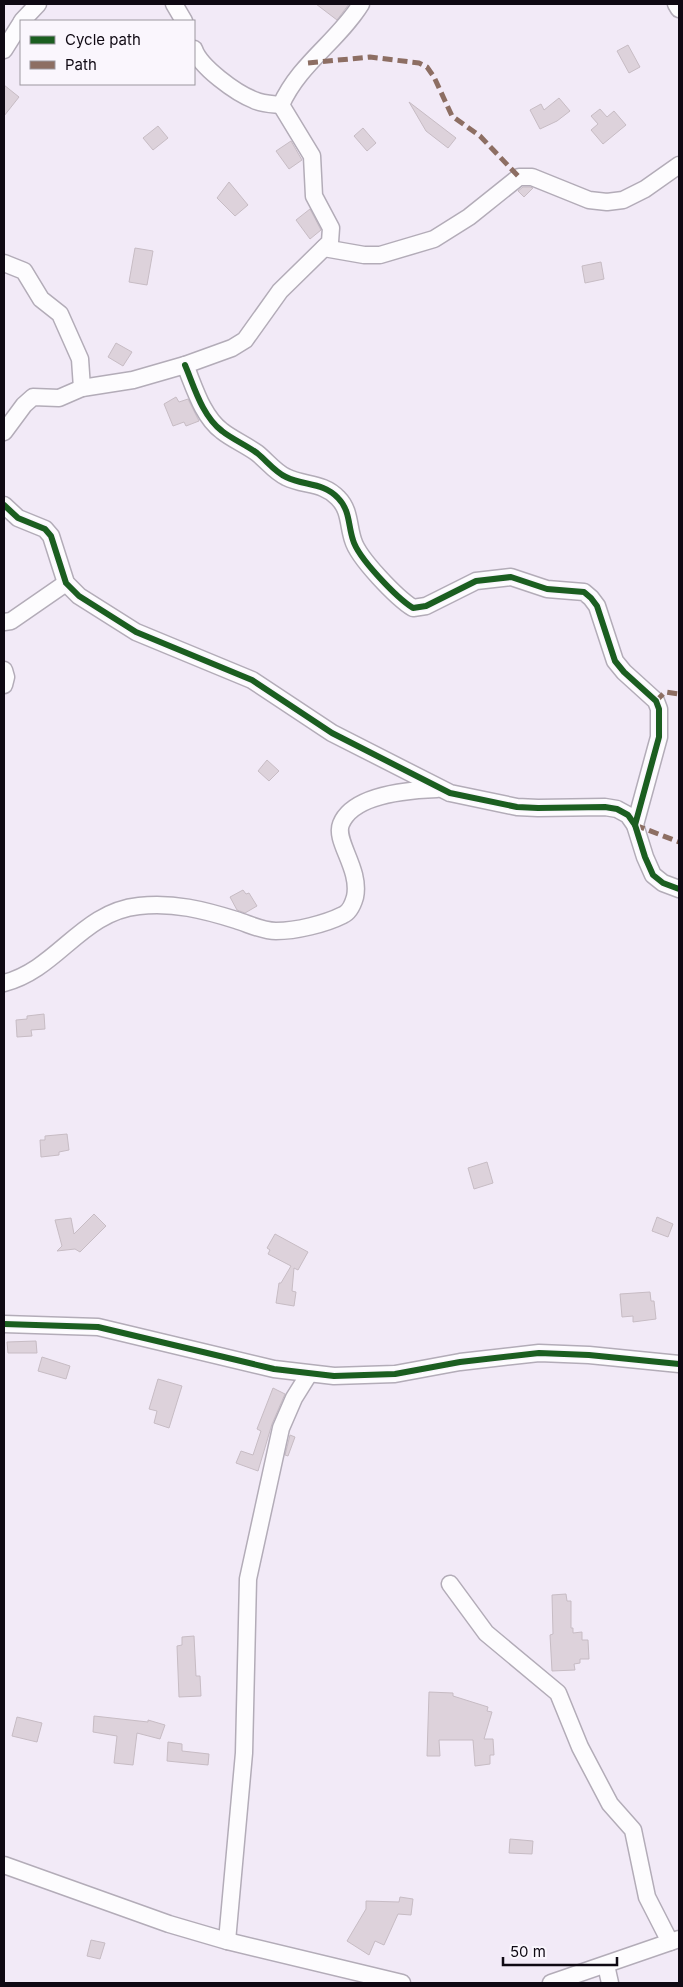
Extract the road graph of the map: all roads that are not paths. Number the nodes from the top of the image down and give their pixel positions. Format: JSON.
{"nodes":[{"id":1,"x":38,"y":4,"type":"edge"},
{"id":2,"x":174,"y":4,"type":"edge"},
{"id":3,"x":361,"y":4,"type":"edge"},
{"id":4,"x":676,"y":4,"type":"edge"},
{"id":5,"x":679,"y":9,"type":"edge"},
{"id":6,"x":24,"y":20,"type":"edge"},
{"id":7,"x":183,"y":20,"type":"edge"},
{"id":8,"x":20,"y":25,"type":"edge"},
{"id":9,"x":4,"y":50,"type":"edge"},
{"id":10,"x":195,"y":51,"type":"edge"},
{"id":11,"x":281,"y":105,"type":"junction"},
{"id":12,"x":679,"y":165,"type":"edge"},
{"id":13,"x":324,"y":248,"type":"junction"},
{"id":14,"x":4,"y":263,"type":"edge"},
{"id":15,"x":185,"y":365,"type":"junction"},
{"id":16,"x":82,"y":388,"type":"junction"},
{"id":17,"x":4,"y":432,"type":"edge"},
{"id":18,"x":4,"y":505,"type":"edge"},
{"id":19,"x":66,"y":583,"type":"junction"},
{"id":20,"x":6,"y":625,"type":"edge"},
{"id":21,"x":4,"y":670,"type":"edge"},
{"id":22,"x":4,"y":685,"type":"edge"},
{"id":23,"x":439,"y":789,"type":"junction"},
{"id":24,"x":635,"y":825,"type":"junction"},
{"id":25,"x":679,"y":889,"type":"edge"},
{"id":26,"x":4,"y":983,"type":"edge"},
{"id":27,"x":4,"y":1324,"type":"edge"},
{"id":28,"x":679,"y":1364,"type":"edge"},
{"id":29,"x":309,"y":1374,"type":"junction"},
{"id":30,"x":450,"y":1584,"type":"dead end"},
{"id":31,"x":4,"y":1866,"type":"edge"},
{"id":32,"x":227,"y":1941,"type":"junction"},
{"id":33,"x":675,"y":1941,"type":"edge"},
{"id":34,"x":606,"y":1965,"type":"junction"},
{"id":35,"x":402,"y":1983,"type":"edge"},
{"id":36,"x":551,"y":1983,"type":"edge"},
{"id":37,"x":610,"y":1983,"type":"edge"}],
"edges":[{"from":1,"to":6,"type":"street"},
{"from":2,"to":7,"type":"street"},
{"from":3,"to":11,"type":"street"},
{"from":4,"to":5,"type":"street"},
{"from":8,"to":9,"type":"street"},
{"from":10,"to":11,"type":"street"},
{"from":11,"to":13,"type":"street"},
{"from":12,"to":13,"type":"street"},
{"from":13,"to":15,"type":"street"},
{"from":14,"to":16,"type":"street"},
{"from":15,"to":16,"type":"street"},
{"from":15,"to":24,"type":"street"},
{"from":16,"to":17,"type":"street"},
{"from":18,"to":19,"type":"street"},
{"from":19,"to":20,"type":"street"},
{"from":19,"to":23,"type":"street"},
{"from":21,"to":22,"type":"street"},
{"from":23,"to":24,"type":"street"},
{"from":23,"to":26,"type":"street"},
{"from":24,"to":25,"type":"street"},
{"from":27,"to":29,"type":"street"},
{"from":28,"to":29,"type":"street"},
{"from":29,"to":32,"type":"street"},
{"from":30,"to":33,"type":"street"},
{"from":31,"to":32,"type":"street"},
{"from":32,"to":35,"type":"street"},
{"from":33,"to":34,"type":"street"},
{"from":34,"to":36,"type":"street"},
{"from":34,"to":37,"type":"street"}]}
